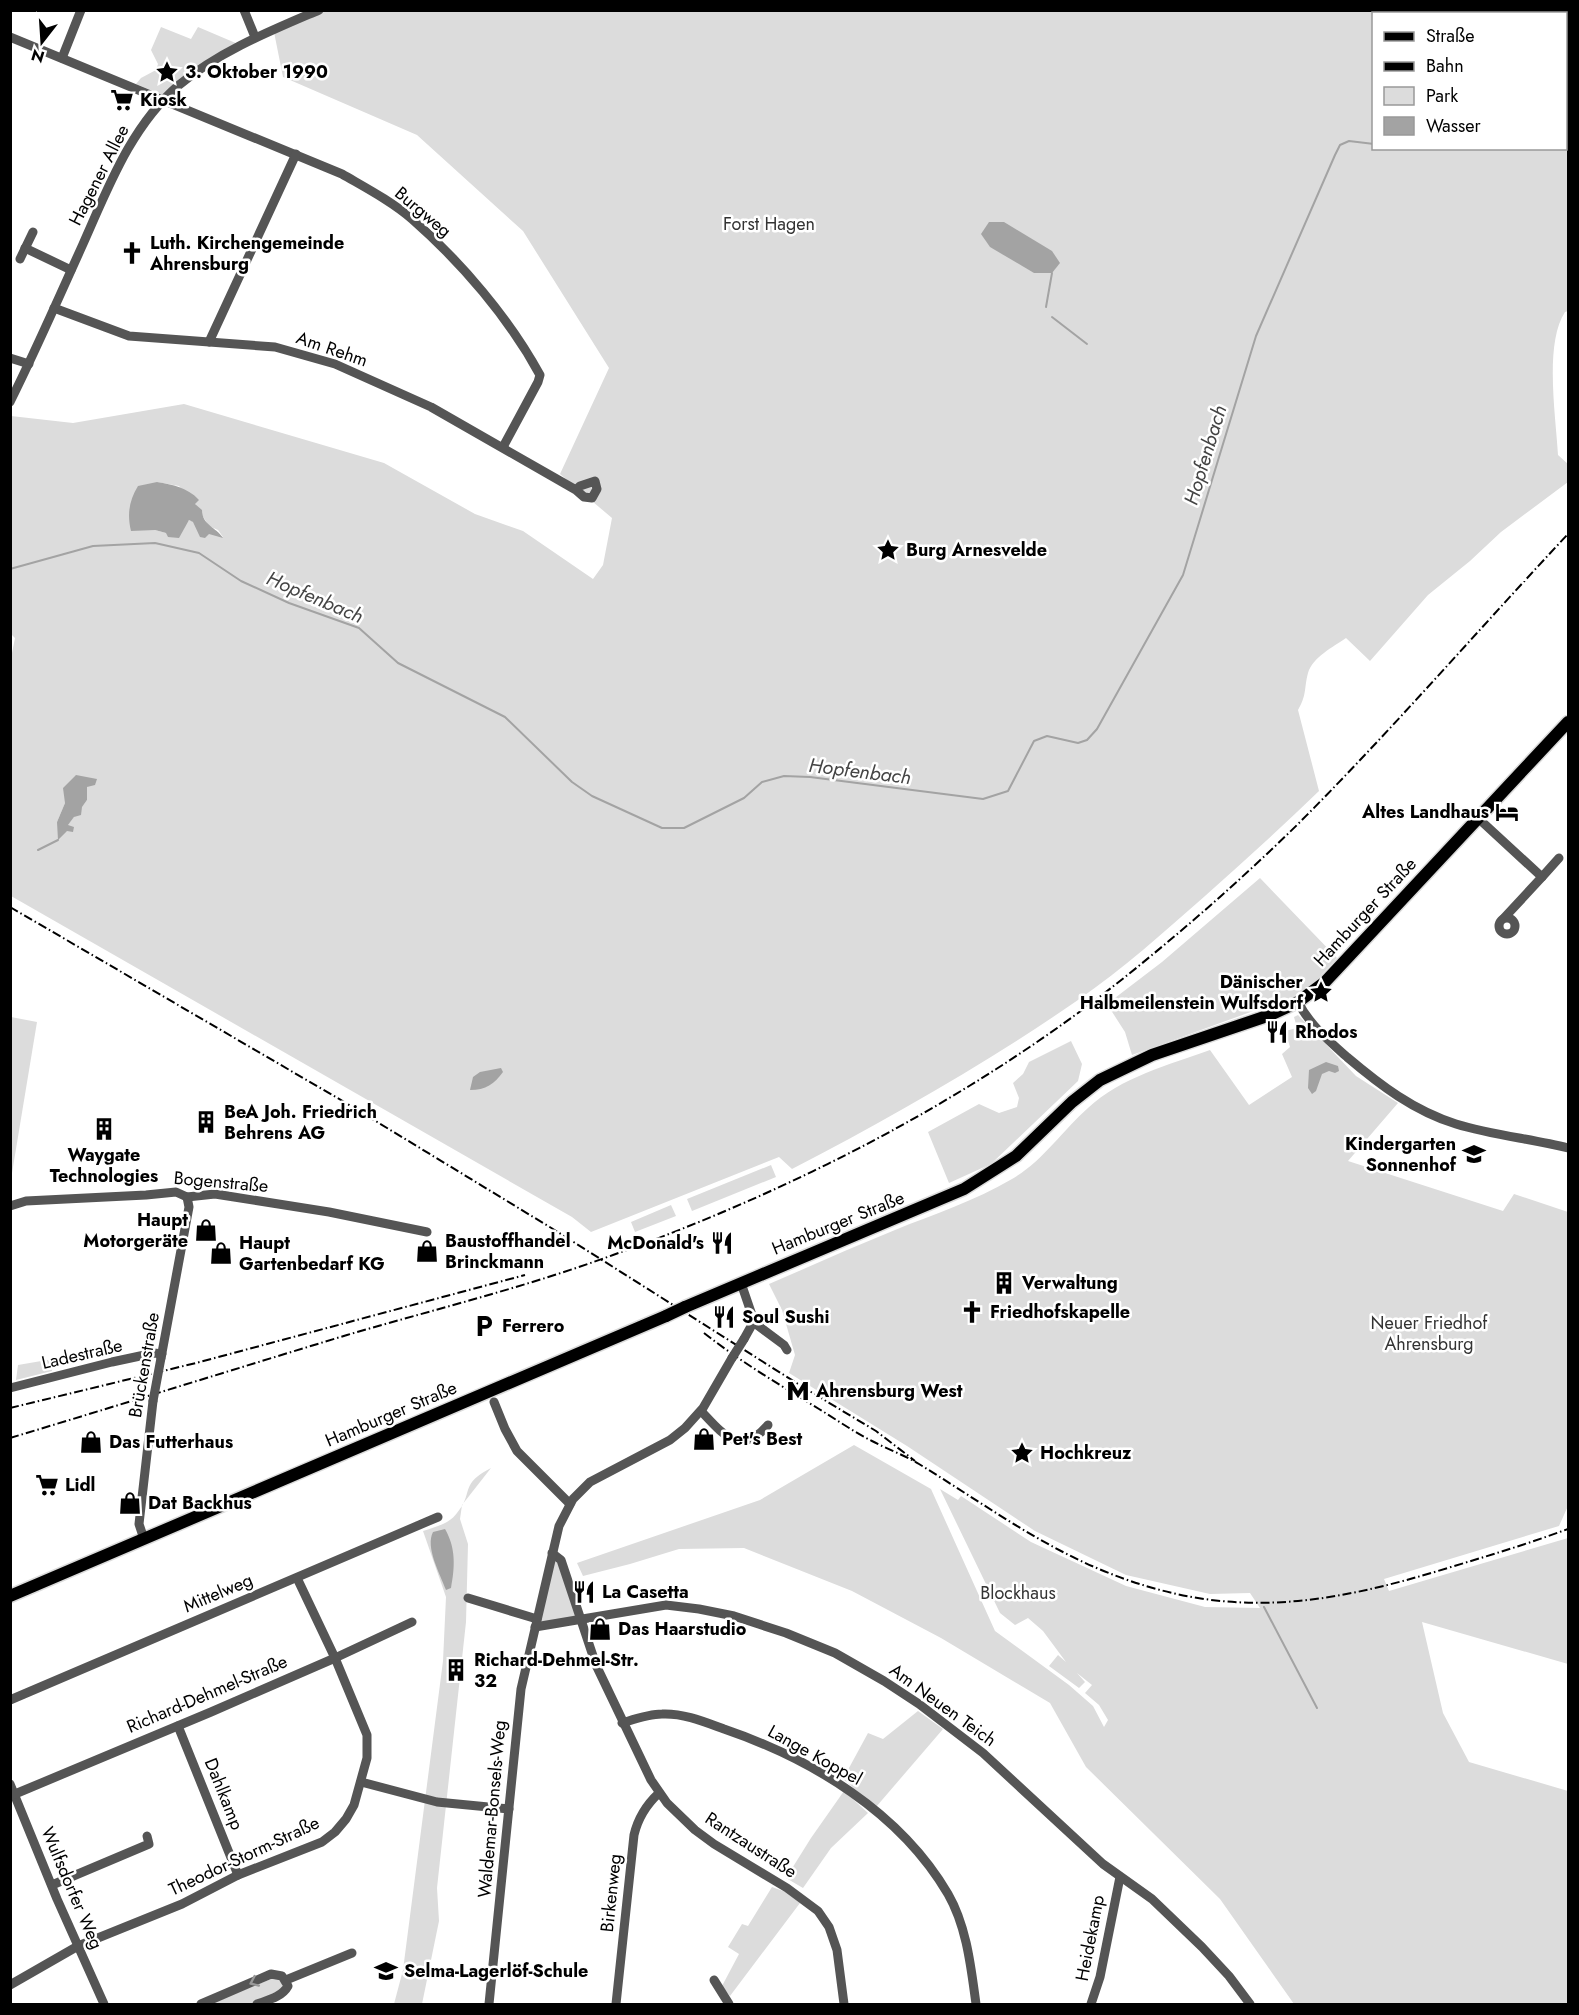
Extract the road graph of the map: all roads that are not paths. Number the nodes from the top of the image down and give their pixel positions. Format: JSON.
{"nodes":[{"id":1,"x":81,"y":10,"type":"edge"},
{"id":2,"x":244,"y":10,"type":"edge"},
{"id":3,"x":319,"y":10,"type":"edge"},
{"id":4,"x":10,"y":37,"type":"edge"},
{"id":5,"x":255,"y":37,"type":"junction"},
{"id":6,"x":62,"y":58,"type":"junction"},
{"id":7,"x":163,"y":100,"type":"junction"},
{"id":8,"x":296,"y":154,"type":"junction"},
{"id":9,"x":33,"y":232,"type":"dead end"},
{"id":10,"x":25,"y":248,"type":"junction"},
{"id":11,"x":20,"y":259,"type":"dead end"},
{"id":12,"x":71,"y":270,"type":"junction"},
{"id":13,"x":54,"y":308,"type":"junction"},
{"id":14,"x":209,"y":342,"type":"junction"},
{"id":15,"x":10,"y":358,"type":"edge"},
{"id":16,"x":29,"y":364,"type":"junction"},
{"id":17,"x":10,"y":402,"type":"edge"},
{"id":18,"x":503,"y":447,"type":"junction"},
{"id":19,"x":576,"y":490,"type":"dead end"},
{"id":20,"x":1569,"y":722,"type":"edge"},
{"id":21,"x":1479,"y":819,"type":"junction"},
{"id":22,"x":1558,"y":858,"type":"dead end"},
{"id":23,"x":1542,"y":877,"type":"junction"},
{"id":24,"x":1504,"y":918,"type":"dead end"},
{"id":25,"x":1298,"y":1002,"type":"junction"},
{"id":26,"x":1569,"y":1148,"type":"edge"},
{"id":27,"x":187,"y":1197,"type":"junction"},
{"id":28,"x":10,"y":1206,"type":"edge"},
{"id":29,"x":427,"y":1232,"type":"dead end"},
{"id":30,"x":741,"y":1283,"type":"junction"},
{"id":31,"x":753,"y":1322,"type":"junction"},
{"id":32,"x":787,"y":1350,"type":"dead end"},
{"id":33,"x":162,"y":1356,"type":"junction"},
{"id":34,"x":10,"y":1388,"type":"edge"},
{"id":35,"x":494,"y":1402,"type":"dead end"},
{"id":36,"x":700,"y":1411,"type":"junction"},
{"id":37,"x":768,"y":1425,"type":"dead end"},
{"id":38,"x":570,"y":1504,"type":"junction"},
{"id":39,"x":438,"y":1517,"type":"dead end"},
{"id":40,"x":144,"y":1539,"type":"junction"},
{"id":41,"x":552,"y":1553,"type":"junction"},
{"id":42,"x":297,"y":1578,"type":"junction"},
{"id":43,"x":10,"y":1596,"type":"edge"},
{"id":44,"x":468,"y":1598,"type":"dead end"},
{"id":45,"x":581,"y":1620,"type":"junction"},
{"id":46,"x":412,"y":1622,"type":"dead end"},
{"id":47,"x":536,"y":1623,"type":"junction"},
{"id":48,"x":335,"y":1658,"type":"junction"},
{"id":49,"x":10,"y":1700,"type":"edge"},
{"id":50,"x":622,"y":1723,"type":"junction"},
{"id":51,"x":178,"y":1726,"type":"junction"},
{"id":52,"x":361,"y":1782,"type":"junction"},
{"id":53,"x":10,"y":1784,"type":"edge"},
{"id":54,"x":659,"y":1792,"type":"junction"},
{"id":55,"x":15,"y":1794,"type":"junction"},
{"id":56,"x":509,"y":1809,"type":"junction"},
{"id":57,"x":147,"y":1836,"type":"dead end"},
{"id":58,"x":238,"y":1875,"type":"junction"},
{"id":59,"x":1120,"y":1877,"type":"junction"},
{"id":60,"x":52,"y":1886,"type":"junction"},
{"id":61,"x":78,"y":1946,"type":"junction"},
{"id":62,"x":352,"y":1953,"type":"dead end"},
{"id":63,"x":286,"y":1980,"type":"junction"},
{"id":64,"x":714,"y":1980,"type":"dead end"},
{"id":65,"x":10,"y":1985,"type":"edge"},
{"id":66,"x":104,"y":2004,"type":"edge"},
{"id":67,"x":201,"y":2004,"type":"edge"},
{"id":68,"x":257,"y":2004,"type":"edge"},
{"id":69,"x":489,"y":2004,"type":"edge"},
{"id":70,"x":615,"y":2004,"type":"edge"},
{"id":71,"x":729,"y":2004,"type":"edge"},
{"id":72,"x":844,"y":2004,"type":"edge"},
{"id":73,"x":976,"y":2004,"type":"edge"},
{"id":74,"x":1090,"y":2004,"type":"edge"},
{"id":75,"x":1250,"y":2004,"type":"edge"}],
"edges":[{"from":1,"to":6,"type":"street"},
{"from":2,"to":5,"type":"street"},
{"from":3,"to":5,"type":"street","name":"Hagener Allee"},
{"from":4,"to":6,"type":"street","name":"Burgweg"},
{"from":5,"to":7,"type":"street","name":"Hagener Allee"},
{"from":6,"to":7,"type":"street","name":"Burgweg"},
{"from":7,"to":8,"type":"street","name":"Burgweg"},
{"from":7,"to":12,"type":"street","name":"Hagener Allee"},
{"from":8,"to":14,"type":"street"},
{"from":8,"to":18,"type":"street","name":"Burgweg"},
{"from":9,"to":10,"type":"street"},
{"from":10,"to":11,"type":"street"},
{"from":10,"to":12,"type":"street"},
{"from":12,"to":13,"type":"street","name":"Hagener Allee"},
{"from":13,"to":14,"type":"street","name":"Am Rehm"},
{"from":13,"to":16,"type":"street","name":"Hagener Allee"},
{"from":14,"to":18,"type":"street","name":"Am Rehm"},
{"from":15,"to":16,"type":"street"},
{"from":16,"to":17,"type":"street","name":"Hagener Allee"},
{"from":18,"to":19,"type":"street","name":"Am Rehm"},
{"from":20,"to":21,"type":"main road","name":"Hamburger Straße"},
{"from":21,"to":23,"type":"street"},
{"from":21,"to":25,"type":"main road","name":"Hamburger Straße"},
{"from":22,"to":23,"type":"street"},
{"from":23,"to":24,"type":"street"},
{"from":25,"to":26,"type":"street"},
{"from":25,"to":30,"type":"main road","name":"Hamburger Straße"},
{"from":27,"to":28,"type":"street","name":"Bogenstraße"},
{"from":27,"to":29,"type":"street","name":"Bogenstraße"},
{"from":27,"to":33,"type":"street","name":"Brückenstraße"},
{"from":30,"to":31,"type":"street"},
{"from":30,"to":40,"type":"main road","name":"Hamburger Straße","bridge":true},
{"from":31,"to":32,"type":"street"},
{"from":31,"to":36,"type":"street","name":"Waldemar-Bonsels-Weg","bridge":true},
{"from":33,"to":34,"type":"street","name":"Ladestraße"},
{"from":33,"to":40,"type":"street","name":"Brückenstraße","bridge":true},
{"from":35,"to":38,"type":"street"},
{"from":36,"to":37,"type":"street"},
{"from":36,"to":38,"type":"street","name":"Waldemar-Bonsels-Weg"},
{"from":38,"to":41,"type":"street","name":"Waldemar-Bonsels-Weg"},
{"from":39,"to":42,"type":"street","name":"Mittelweg"},
{"from":40,"to":43,"type":"main road","name":"Hamburger Straße"},
{"from":41,"to":45,"type":"street","name":"Rantzaustraße"},
{"from":41,"to":47,"type":"street","name":"Waldemar-Bonsels-Weg"},
{"from":42,"to":48,"type":"street","name":"Theodor-Storm-Straße"},
{"from":42,"to":49,"type":"street","name":"Mittelweg"},
{"from":44,"to":47,"type":"street"},
{"from":45,"to":47,"type":"street","name":"Am Neuen Teich"},
{"from":45,"to":50,"type":"street","name":"Rantzaustraße"},
{"from":45,"to":59,"type":"street","name":"Am Neuen Teich"},
{"from":46,"to":48,"type":"street","name":"Richard-Dehmel-Straße"},
{"from":47,"to":56,"type":"street","name":"Waldemar-Bonsels-Weg"},
{"from":48,"to":51,"type":"street","name":"Richard-Dehmel-Straße"},
{"from":48,"to":52,"type":"street","name":"Theodor-Storm-Straße"},
{"from":50,"to":54,"type":"street","name":"Rantzaustraße"},
{"from":50,"to":73,"type":"street","name":"Lange Koppel"},
{"from":51,"to":55,"type":"street","name":"Richard-Dehmel-Straße"},
{"from":51,"to":58,"type":"street","name":"Dahlkamp"},
{"from":52,"to":56,"type":"street"},
{"from":52,"to":58,"type":"street","name":"Theodor-Storm-Straße"},
{"from":53,"to":55,"type":"street","name":"Wulfsdorfer Weg"},
{"from":54,"to":70,"type":"street","name":"Birkenweg"},
{"from":54,"to":72,"type":"street","name":"Rantzaustraße"},
{"from":55,"to":60,"type":"street","name":"Wulfsdorfer Weg"},
{"from":56,"to":69,"type":"street","name":"Waldemar-Bonsels-Weg"},
{"from":57,"to":60,"type":"street"},
{"from":58,"to":61,"type":"street","name":"Theodor-Storm-Straße"},
{"from":59,"to":74,"type":"street","name":"Heidekamp"},
{"from":59,"to":75,"type":"street","name":"Am Neuen Teich"},
{"from":60,"to":61,"type":"street","name":"Wulfsdorfer Weg"},
{"from":61,"to":65,"type":"street","name":"Theodor-Storm-Straße"},
{"from":61,"to":66,"type":"street","name":"Wulfsdorfer Weg"},
{"from":62,"to":63,"type":"street"},
{"from":63,"to":67,"type":"street","one_way":true},
{"from":63,"to":68,"type":"street"},
{"from":64,"to":71,"type":"street"}]}
